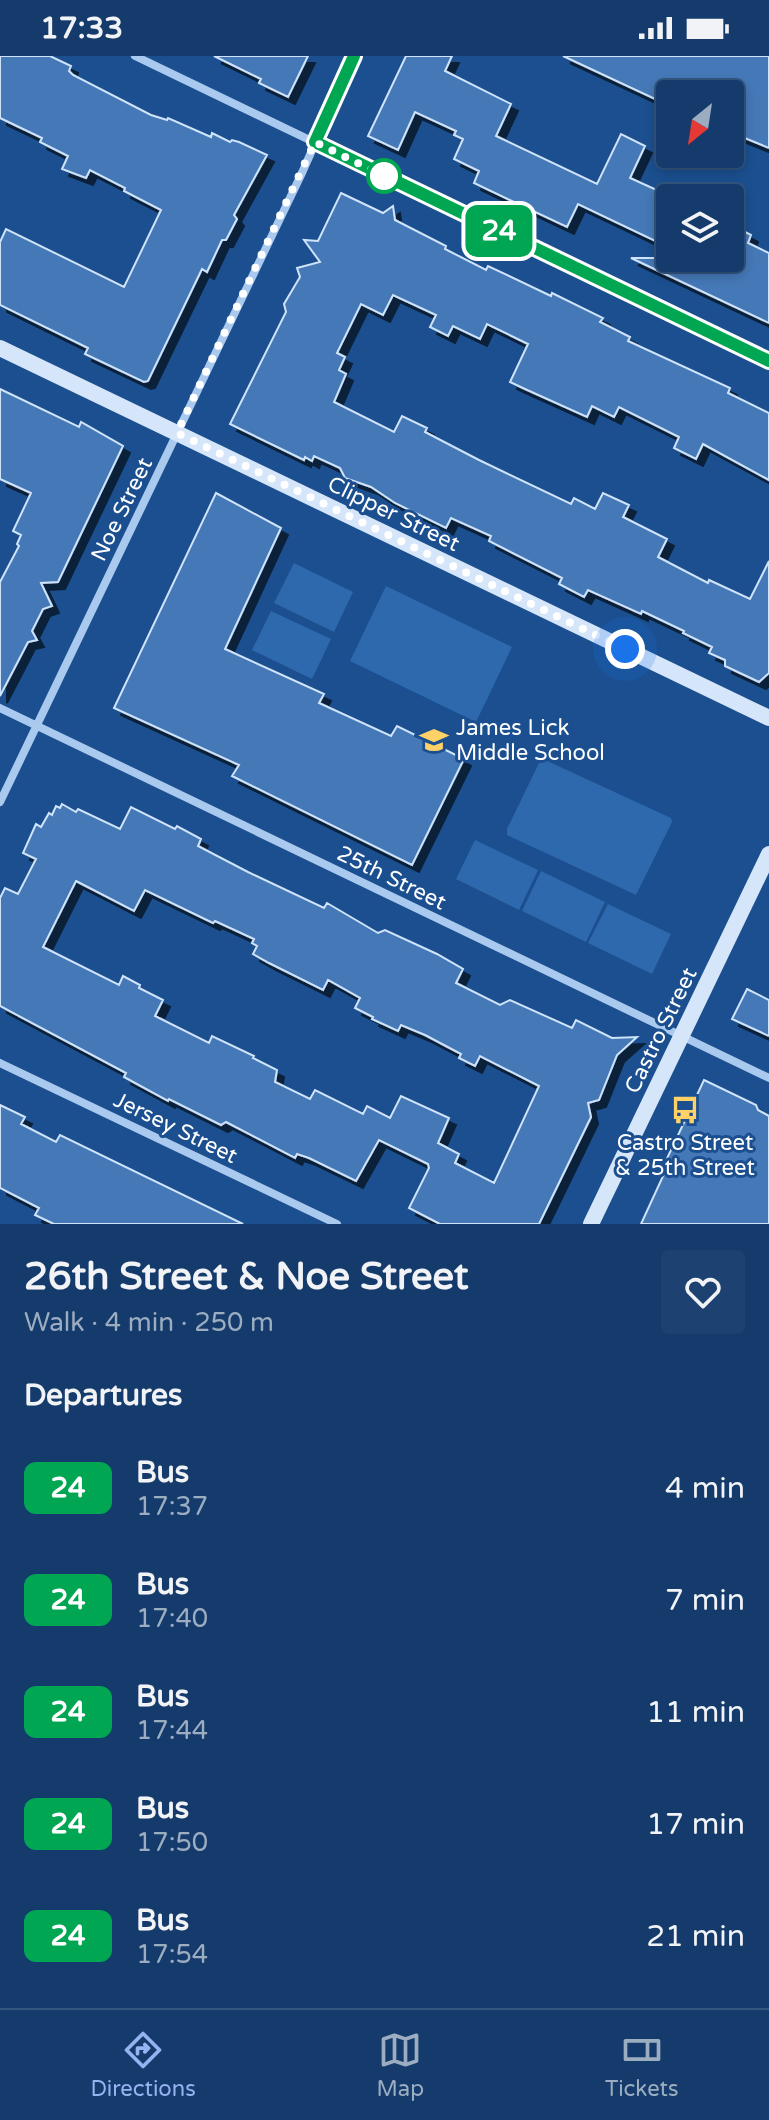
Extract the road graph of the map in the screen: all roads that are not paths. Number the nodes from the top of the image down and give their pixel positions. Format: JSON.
{"nodes":[{"id":1,"x":135,"y":56,"type":"edge"},
{"id":2,"x":354,"y":56,"type":"edge"},
{"id":3,"x":315,"y":142,"type":"junction"},
{"id":4,"x":0,"y":348,"type":"edge"},
{"id":5,"x":769,"y":361,"type":"edge"},
{"id":6,"x":177,"y":433,"type":"junction"},
{"id":7,"x":0,"y":708,"type":"edge"},
{"id":8,"x":769,"y":718,"type":"edge"},
{"id":9,"x":36,"y":726,"type":"junction"},
{"id":10,"x":0,"y":802,"type":"edge"},
{"id":11,"x":769,"y":854,"type":"edge"},
{"id":12,"x":682,"y":1035,"type":"junction"},
{"id":13,"x":0,"y":1063,"type":"edge"},
{"id":14,"x":769,"y":1078,"type":"edge"},
{"id":15,"x":337,"y":1224,"type":"edge"},
{"id":16,"x":591,"y":1224,"type":"edge"}],
"edges":[{"from":1,"to":3,"type":"street"},
{"from":2,"to":3,"type":"street","name":"Noe Street"},
{"from":3,"to":5,"type":"street"},
{"from":3,"to":6,"type":"street","name":"Noe Street"},
{"from":4,"to":6,"type":"street","name":"Clipper Street"},
{"from":6,"to":8,"type":"street","name":"Clipper Street"},
{"from":6,"to":9,"type":"street","name":"Noe Street"},
{"from":7,"to":9,"type":"street","name":"25th Street"},
{"from":9,"to":10,"type":"street","name":"Noe Street"},
{"from":9,"to":12,"type":"street","name":"25th Street"},
{"from":11,"to":12,"type":"street","name":"Castro Street"},
{"from":12,"to":14,"type":"street","name":"25th Street"},
{"from":12,"to":16,"type":"street","name":"Castro Street"},
{"from":13,"to":15,"type":"street","name":"Jersey Street"}]}
